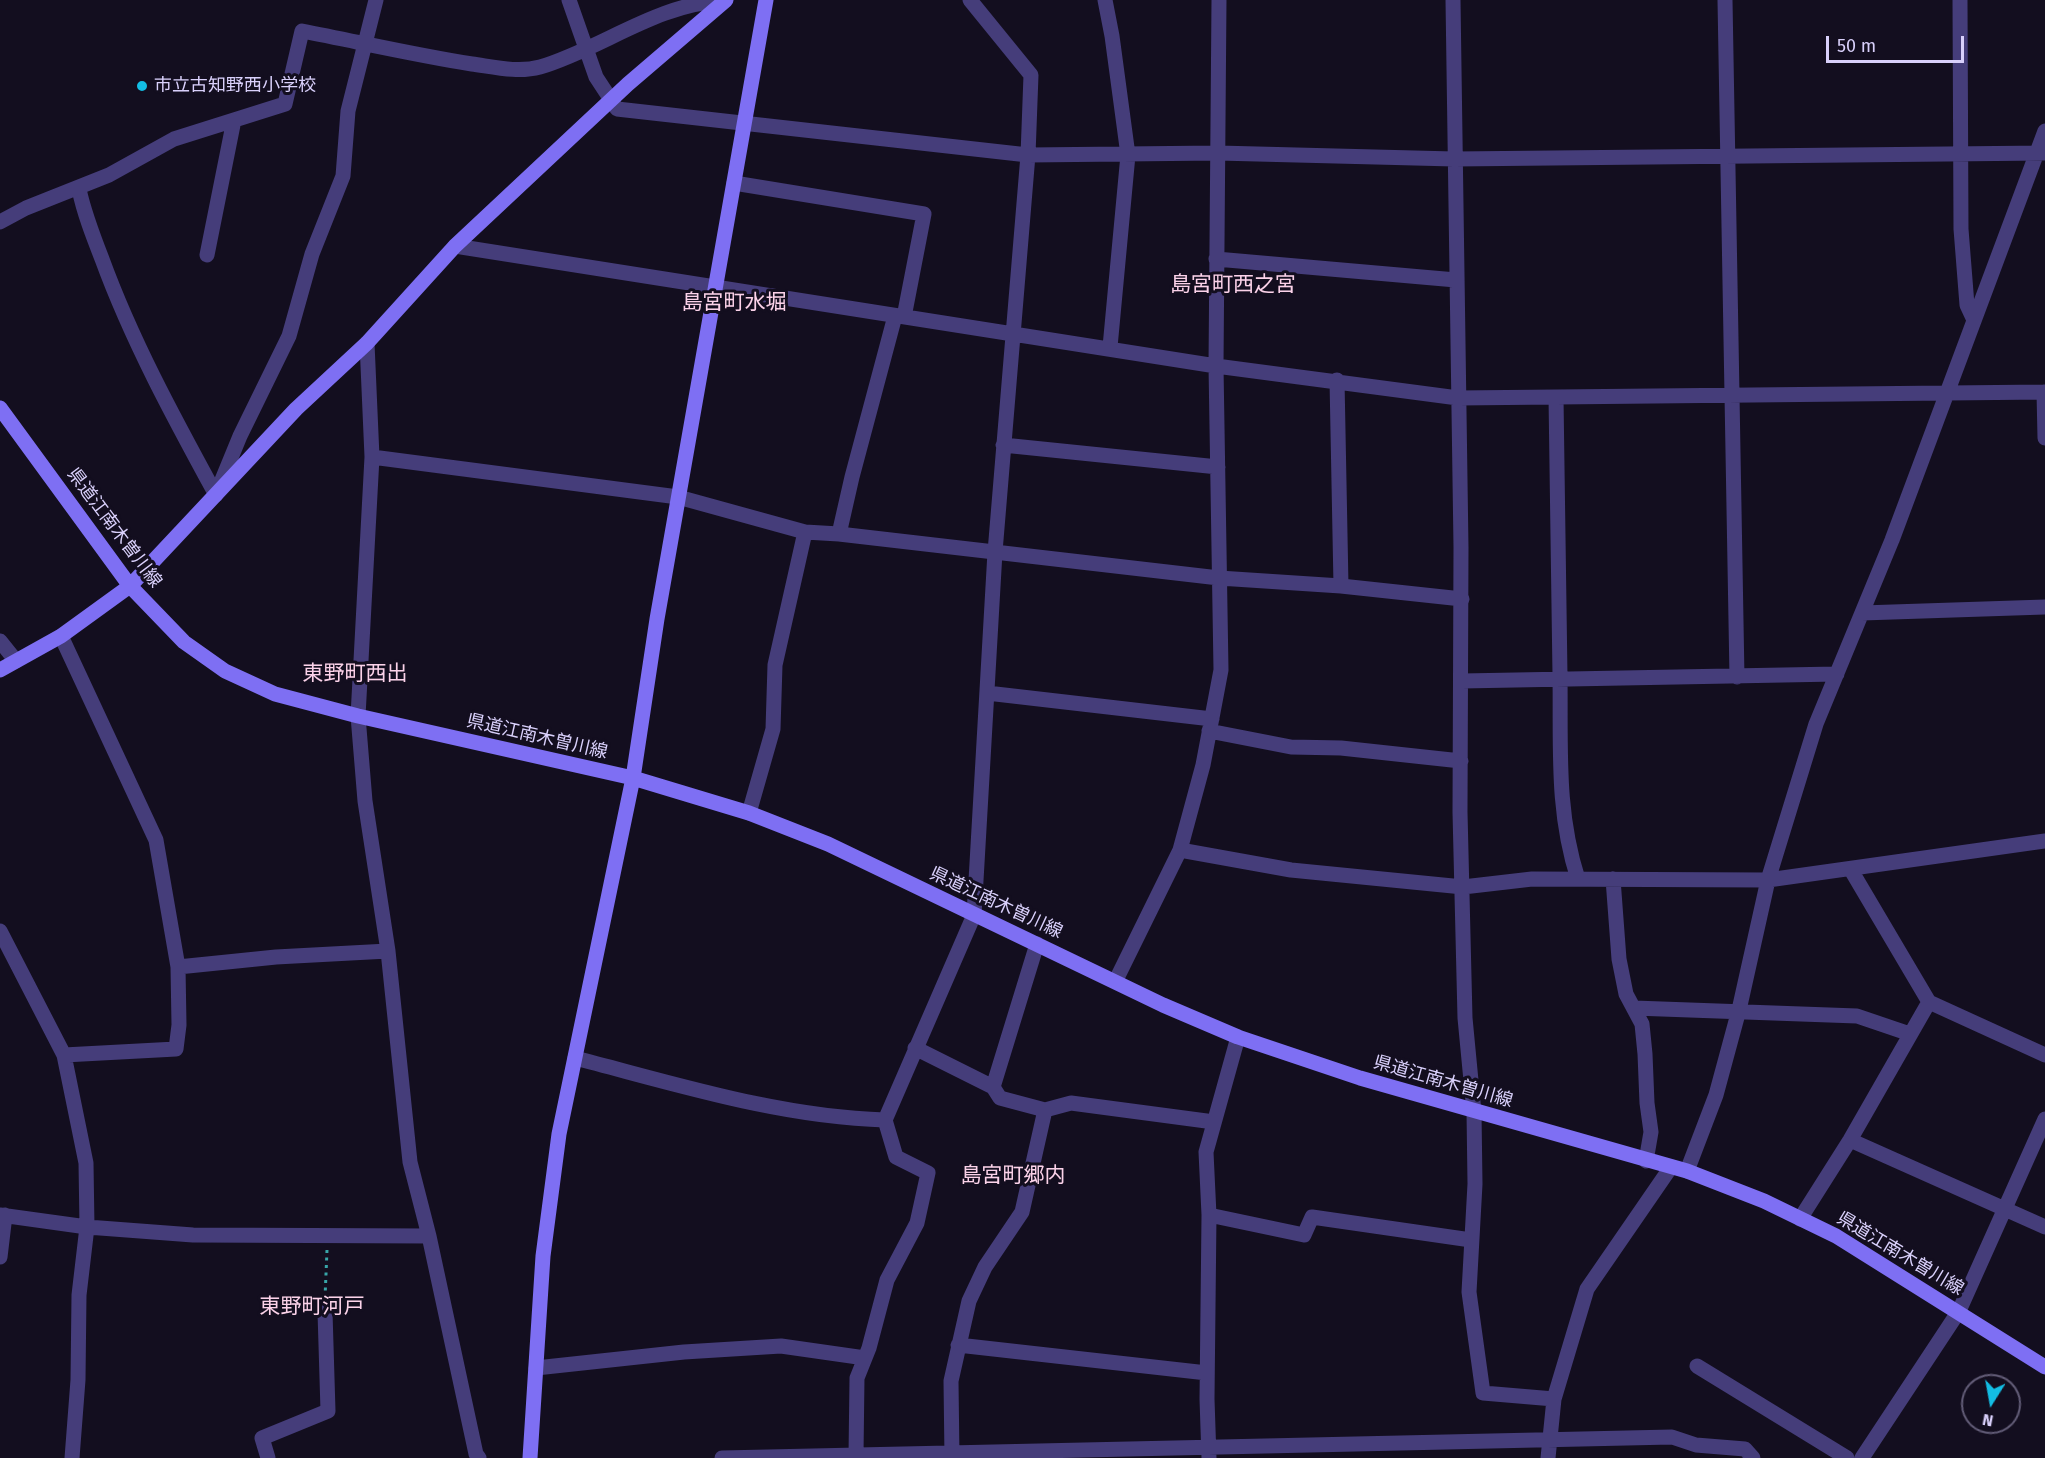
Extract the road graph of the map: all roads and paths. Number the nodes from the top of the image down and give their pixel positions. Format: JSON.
{"nodes":[{"id":1,"x":376,"y":0,"type":"edge"},
{"id":2,"x":569,"y":0,"type":"edge"},
{"id":3,"x":766,"y":0,"type":"edge"},
{"id":4,"x":970,"y":0,"type":"edge"},
{"id":5,"x":1105,"y":0,"type":"edge"},
{"id":6,"x":1220,"y":0,"type":"edge"},
{"id":7,"x":1453,"y":0,"type":"edge"},
{"id":8,"x":1725,"y":0,"type":"edge"},
{"id":9,"x":1960,"y":0,"type":"edge"},
{"id":10,"x":724,"y":1,"type":"edge"},
{"id":11,"x":366,"y":43,"type":"junction"},
{"id":12,"x":585,"y":50,"type":"junction"},
{"id":13,"x":612,"y":99,"type":"junction"},
{"id":14,"x":234,"y":120,"type":"junction"},
{"id":15,"x":743,"y":123,"type":"junction"},
{"id":16,"x":2045,"y":131,"type":"edge"},
{"id":17,"x":1218,"y":153,"type":"junction"},
{"id":18,"x":2041,"y":154,"type":"edge"},
{"id":19,"x":1028,"y":155,"type":"junction"},
{"id":20,"x":1128,"y":155,"type":"junction"},
{"id":21,"x":1961,"y":155,"type":"junction"},
{"id":22,"x":1727,"y":158,"type":"junction"},
{"id":23,"x":1454,"y":159,"type":"junction"},
{"id":24,"x":734,"y":183,"type":"junction"},
{"id":25,"x":79,"y":189,"type":"junction"},
{"id":26,"x":0,"y":222,"type":"edge"},
{"id":27,"x":455,"y":246,"type":"junction"},
{"id":28,"x":207,"y":255,"type":"dead end"},
{"id":29,"x":1216,"y":259,"type":"junction"},
{"id":30,"x":1456,"y":280,"type":"junction"},
{"id":31,"x":716,"y":288,"type":"junction"},
{"id":32,"x":900,"y":317,"type":"junction"},
{"id":33,"x":1974,"y":320,"type":"junction"},
{"id":34,"x":1012,"y":334,"type":"junction"},
{"id":35,"x":367,"y":343,"type":"junction"},
{"id":36,"x":1110,"y":347,"type":"junction"},
{"id":37,"x":1216,"y":366,"type":"junction"},
{"id":38,"x":1337,"y":380,"type":"junction"},
{"id":39,"x":2045,"y":392,"type":"edge"},
{"id":40,"x":1945,"y":393,"type":"junction"},
{"id":41,"x":1730,"y":397,"type":"junction"},
{"id":42,"x":1458,"y":398,"type":"junction"},
{"id":43,"x":1556,"y":398,"type":"junction"},
{"id":44,"x":0,"y":408,"type":"edge"},
{"id":45,"x":2045,"y":438,"type":"edge"},
{"id":46,"x":1003,"y":445,"type":"junction"},
{"id":47,"x":372,"y":457,"type":"junction"},
{"id":48,"x":1218,"y":467,"type":"junction"},
{"id":49,"x":216,"y":495,"type":"junction"},
{"id":50,"x":678,"y":497,"type":"junction"},
{"id":51,"x":805,"y":532,"type":"junction"},
{"id":52,"x":840,"y":534,"type":"junction"},
{"id":53,"x":995,"y":552,"type":"junction"},
{"id":54,"x":1219,"y":578,"type":"junction"},
{"id":55,"x":130,"y":586,"type":"junction"},
{"id":56,"x":1341,"y":586,"type":"junction"},
{"id":57,"x":1462,"y":599,"type":"junction"},
{"id":58,"x":2045,"y":607,"type":"edge"},
{"id":59,"x":1862,"y":614,"type":"junction"},
{"id":60,"x":61,"y":636,"type":"junction"},
{"id":61,"x":0,"y":641,"type":"edge"},
{"id":62,"x":16,"y":661,"type":"junction"},
{"id":63,"x":0,"y":670,"type":"edge"},
{"id":64,"x":1837,"y":674,"type":"junction"},
{"id":65,"x":1737,"y":677,"type":"junction"},
{"id":66,"x":1560,"y":680,"type":"junction"},
{"id":67,"x":1462,"y":681,"type":"junction"},
{"id":68,"x":987,"y":693,"type":"junction"},
{"id":69,"x":358,"y":716,"type":"junction"},
{"id":70,"x":1210,"y":725,"type":"junction"},
{"id":71,"x":1461,"y":761,"type":"junction"},
{"id":72,"x":633,"y":778,"type":"junction"},
{"id":73,"x":749,"y":813,"type":"junction"},
{"id":74,"x":2045,"y":841,"type":"edge"},
{"id":75,"x":1180,"y":850,"type":"junction"},
{"id":76,"x":1851,"y":870,"type":"junction"},
{"id":77,"x":1578,"y":879,"type":"junction"},
{"id":78,"x":1613,"y":879,"type":"junction"},
{"id":79,"x":1768,"y":880,"type":"junction"},
{"id":80,"x":1463,"y":887,"type":"junction"},
{"id":81,"x":974,"y":915,"type":"junction"},
{"id":82,"x":0,"y":932,"type":"edge"},
{"id":83,"x":1037,"y":944,"type":"junction"},
{"id":84,"x":388,"y":951,"type":"junction"},
{"id":85,"x":178,"y":967,"type":"junction"},
{"id":86,"x":1116,"y":980,"type":"junction"},
{"id":87,"x":1929,"y":1002,"type":"junction"},
{"id":88,"x":1634,"y":1008,"type":"junction"},
{"id":89,"x":1739,"y":1010,"type":"junction"},
{"id":90,"x":1910,"y":1034,"type":"junction"},
{"id":91,"x":1238,"y":1037,"type":"junction"},
{"id":92,"x":915,"y":1048,"type":"junction"},
{"id":93,"x":64,"y":1055,"type":"junction"},
{"id":94,"x":2045,"y":1055,"type":"edge"},
{"id":95,"x":575,"y":1058,"type":"junction"},
{"id":96,"x":993,"y":1087,"type":"junction"},
{"id":97,"x":1045,"y":1110,"type":"junction"},
{"id":98,"x":1474,"y":1112,"type":"junction"},
{"id":99,"x":2045,"y":1119,"type":"edge"},
{"id":100,"x":885,"y":1120,"type":"junction"},
{"id":101,"x":1214,"y":1122,"type":"junction"},
{"id":102,"x":1850,"y":1140,"type":"junction"},
{"id":103,"x":1646,"y":1161,"type":"junction"},
{"id":104,"x":1671,"y":1167,"type":"junction"},
{"id":105,"x":1687,"y":1171,"type":"junction"},
{"id":106,"x":2004,"y":1207,"type":"junction"},
{"id":107,"x":3,"y":1215,"type":"edge"},
{"id":108,"x":1209,"y":1215,"type":"junction"},
{"id":109,"x":1800,"y":1219,"type":"junction"},
{"id":110,"x":87,"y":1227,"type":"junction"},
{"id":111,"x":2045,"y":1227,"type":"edge"},
{"id":112,"x":327,"y":1234,"type":"junction"},
{"id":113,"x":429,"y":1236,"type":"junction"},
{"id":114,"x":1471,"y":1240,"type":"junction"},
{"id":115,"x":0,"y":1257,"type":"edge"},
{"id":116,"x":1959,"y":1311,"type":"junction"},
{"id":117,"x":325,"y":1312,"type":"joint"},
{"id":118,"x":958,"y":1345,"type":"junction"},
{"id":119,"x":865,"y":1358,"type":"junction"},
{"id":120,"x":1697,"y":1366,"type":"dead end"},
{"id":121,"x":2045,"y":1367,"type":"edge"},
{"id":122,"x":536,"y":1368,"type":"junction"},
{"id":123,"x":1207,"y":1373,"type":"junction"},
{"id":124,"x":1554,"y":1399,"type":"junction"},
{"id":125,"x":1551,"y":1442,"type":"junction"},
{"id":126,"x":1209,"y":1453,"type":"edge"},
{"id":127,"x":856,"y":1455,"type":"junction"},
{"id":128,"x":952,"y":1455,"type":"edge"},
{"id":129,"x":72,"y":1458,"type":"edge"},
{"id":130,"x":268,"y":1458,"type":"edge"},
{"id":131,"x":479,"y":1458,"type":"edge"},
{"id":132,"x":530,"y":1458,"type":"edge"},
{"id":133,"x":722,"y":1458,"type":"edge"},
{"id":134,"x":1548,"y":1458,"type":"edge"},
{"id":135,"x":1753,"y":1458,"type":"edge"},
{"id":136,"x":1847,"y":1458,"type":"edge"},
{"id":137,"x":1862,"y":1458,"type":"edge"}],
"edges":[{"from":1,"to":11,"type":"street"},
{"from":2,"to":12,"type":"street"},
{"from":3,"to":15,"type":"main road"},
{"from":4,"to":19,"type":"street"},
{"from":5,"to":20,"type":"street"},
{"from":6,"to":17,"type":"street"},
{"from":7,"to":23,"type":"street"},
{"from":8,"to":22,"type":"street"},
{"from":9,"to":21,"type":"street"},
{"from":10,"to":12,"type":"street"},
{"from":10,"to":13,"type":"main road"},
{"from":11,"to":12,"type":"street"},
{"from":11,"to":14,"type":"street"},
{"from":11,"to":49,"type":"street"},
{"from":12,"to":13,"type":"street"},
{"from":13,"to":15,"type":"street"},
{"from":13,"to":27,"type":"main road"},
{"from":14,"to":25,"type":"street"},
{"from":14,"to":28,"type":"street"},
{"from":15,"to":19,"type":"street"},
{"from":15,"to":24,"type":"main road"},
{"from":16,"to":18,"type":"street"},
{"from":17,"to":20,"type":"street"},
{"from":17,"to":23,"type":"street"},
{"from":17,"to":29,"type":"street"},
{"from":18,"to":21,"type":"street"},
{"from":18,"to":33,"type":"street"},
{"from":19,"to":20,"type":"street"},
{"from":19,"to":34,"type":"street"},
{"from":20,"to":36,"type":"street"},
{"from":21,"to":22,"type":"street"},
{"from":21,"to":33,"type":"street"},
{"from":22,"to":23,"type":"street"},
{"from":22,"to":41,"type":"street"},
{"from":23,"to":30,"type":"street"},
{"from":24,"to":31,"type":"main road"},
{"from":24,"to":32,"type":"street"},
{"from":25,"to":26,"type":"street"},
{"from":25,"to":49,"type":"street"},
{"from":27,"to":31,"type":"street"},
{"from":27,"to":35,"type":"main road"},
{"from":29,"to":30,"type":"street"},
{"from":29,"to":37,"type":"street"},
{"from":30,"to":42,"type":"street"},
{"from":31,"to":32,"type":"street"},
{"from":31,"to":50,"type":"main road"},
{"from":32,"to":34,"type":"street"},
{"from":32,"to":52,"type":"street"},
{"from":33,"to":40,"type":"street"},
{"from":34,"to":36,"type":"street"},
{"from":34,"to":46,"type":"street"},
{"from":35,"to":47,"type":"street"},
{"from":35,"to":49,"type":"main road"},
{"from":36,"to":37,"type":"street"},
{"from":37,"to":38,"type":"street"},
{"from":37,"to":48,"type":"street"},
{"from":38,"to":42,"type":"street"},
{"from":38,"to":56,"type":"street"},
{"from":39,"to":40,"type":"street"},
{"from":39,"to":45,"type":"street"},
{"from":40,"to":41,"type":"street"},
{"from":40,"to":59,"type":"street"},
{"from":41,"to":43,"type":"street"},
{"from":41,"to":65,"type":"street"},
{"from":42,"to":43,"type":"street"},
{"from":42,"to":57,"type":"street"},
{"from":43,"to":66,"type":"street"},
{"from":44,"to":55,"type":"main road","name":"県道江南木曽川線"},
{"from":46,"to":48,"type":"street"},
{"from":46,"to":53,"type":"street"},
{"from":47,"to":50,"type":"street"},
{"from":47,"to":69,"type":"street"},
{"from":48,"to":54,"type":"street"},
{"from":49,"to":55,"type":"main road"},
{"from":50,"to":51,"type":"street"},
{"from":50,"to":72,"type":"main road"},
{"from":51,"to":52,"type":"street"},
{"from":51,"to":73,"type":"street"},
{"from":52,"to":53,"type":"street"},
{"from":53,"to":54,"type":"street"},
{"from":53,"to":68,"type":"street"},
{"from":54,"to":56,"type":"street"},
{"from":54,"to":70,"type":"street"},
{"from":55,"to":60,"type":"main road"},
{"from":55,"to":69,"type":"main road","name":"県道江南木曽川線"},
{"from":56,"to":57,"type":"street"},
{"from":57,"to":67,"type":"street"},
{"from":58,"to":59,"type":"street"},
{"from":59,"to":64,"type":"street"},
{"from":60,"to":62,"type":"main road"},
{"from":60,"to":85,"type":"street"},
{"from":61,"to":62,"type":"street"},
{"from":62,"to":63,"type":"main road"},
{"from":64,"to":65,"type":"street"},
{"from":64,"to":79,"type":"street"},
{"from":65,"to":66,"type":"street"},
{"from":66,"to":67,"type":"street"},
{"from":66,"to":77,"type":"street"},
{"from":67,"to":71,"type":"street"},
{"from":68,"to":70,"type":"street"},
{"from":68,"to":81,"type":"street"},
{"from":69,"to":72,"type":"main road","name":"県道江南木曽川線"},
{"from":69,"to":84,"type":"street"},
{"from":70,"to":71,"type":"street"},
{"from":70,"to":75,"type":"street"},
{"from":71,"to":80,"type":"street"},
{"from":72,"to":73,"type":"main road","name":"県道江南木曽川線"},
{"from":72,"to":95,"type":"main road"},
{"from":73,"to":81,"type":"main road","name":"県道江南木曽川線"},
{"from":74,"to":76,"type":"street"},
{"from":75,"to":80,"type":"street"},
{"from":75,"to":86,"type":"street"},
{"from":76,"to":79,"type":"street"},
{"from":76,"to":87,"type":"street"},
{"from":77,"to":78,"type":"street"},
{"from":77,"to":80,"type":"street"},
{"from":78,"to":79,"type":"street"},
{"from":78,"to":88,"type":"street"},
{"from":79,"to":89,"type":"street"},
{"from":80,"to":98,"type":"street"},
{"from":81,"to":83,"type":"main road","name":"県道江南木曽川線"},
{"from":81,"to":92,"type":"street"},
{"from":82,"to":93,"type":"street"},
{"from":83,"to":86,"type":"main road","name":"県道江南木曽川線"},
{"from":83,"to":96,"type":"street"},
{"from":84,"to":85,"type":"street"},
{"from":84,"to":113,"type":"street"},
{"from":85,"to":93,"type":"street"},
{"from":86,"to":91,"type":"main road","name":"県道江南木曽川線"},
{"from":87,"to":90,"type":"street"},
{"from":87,"to":94,"type":"street"},
{"from":88,"to":89,"type":"street"},
{"from":88,"to":103,"type":"street"},
{"from":89,"to":90,"type":"street"},
{"from":89,"to":105,"type":"street"},
{"from":90,"to":102,"type":"street"},
{"from":91,"to":98,"type":"main road","name":"県道江南木曽川線"},
{"from":91,"to":101,"type":"street"},
{"from":92,"to":96,"type":"street"},
{"from":92,"to":100,"type":"street"},
{"from":93,"to":110,"type":"street"},
{"from":95,"to":100,"type":"street"},
{"from":95,"to":122,"type":"main road"},
{"from":96,"to":97,"type":"street"},
{"from":97,"to":101,"type":"street"},
{"from":97,"to":118,"type":"street"},
{"from":98,"to":103,"type":"main road","name":"県道江南木曽川線"},
{"from":98,"to":114,"type":"street"},
{"from":99,"to":106,"type":"street"},
{"from":100,"to":119,"type":"street"},
{"from":101,"to":108,"type":"street"},
{"from":102,"to":106,"type":"street"},
{"from":102,"to":109,"type":"street"},
{"from":103,"to":104,"type":"main road","name":"県道江南木曽川線"},
{"from":104,"to":105,"type":"main road","name":"県道江南木曽川線"},
{"from":104,"to":124,"type":"street"},
{"from":105,"to":109,"type":"main road","name":"県道江南木曽川線"},
{"from":106,"to":111,"type":"street"},
{"from":106,"to":116,"type":"street"},
{"from":107,"to":110,"type":"street"},
{"from":107,"to":115,"type":"street"},
{"from":108,"to":114,"type":"street"},
{"from":108,"to":123,"type":"street"},
{"from":109,"to":116,"type":"main road","name":"県道江南木曽川線"},
{"from":110,"to":112,"type":"street"},
{"from":110,"to":129,"type":"street"},
{"from":112,"to":113,"type":"street"},
{"from":112,"to":117,"type":"path"},
{"from":113,"to":131,"type":"street"},
{"from":114,"to":124,"type":"street"},
{"from":116,"to":121,"type":"main road","name":"県道江南木曽川線"},
{"from":116,"to":137,"type":"street"},
{"from":117,"to":130,"type":"street"},
{"from":118,"to":123,"type":"street"},
{"from":118,"to":128,"type":"street"},
{"from":119,"to":122,"type":"street"},
{"from":119,"to":127,"type":"street"},
{"from":120,"to":136,"type":"street"},
{"from":122,"to":132,"type":"main road"},
{"from":123,"to":126,"type":"street"},
{"from":124,"to":125,"type":"street"},
{"from":125,"to":126,"type":"street"},
{"from":125,"to":134,"type":"street"},
{"from":125,"to":135,"type":"street"},
{"from":126,"to":128,"type":"street"},
{"from":127,"to":128,"type":"street"},
{"from":127,"to":133,"type":"street"}]}
